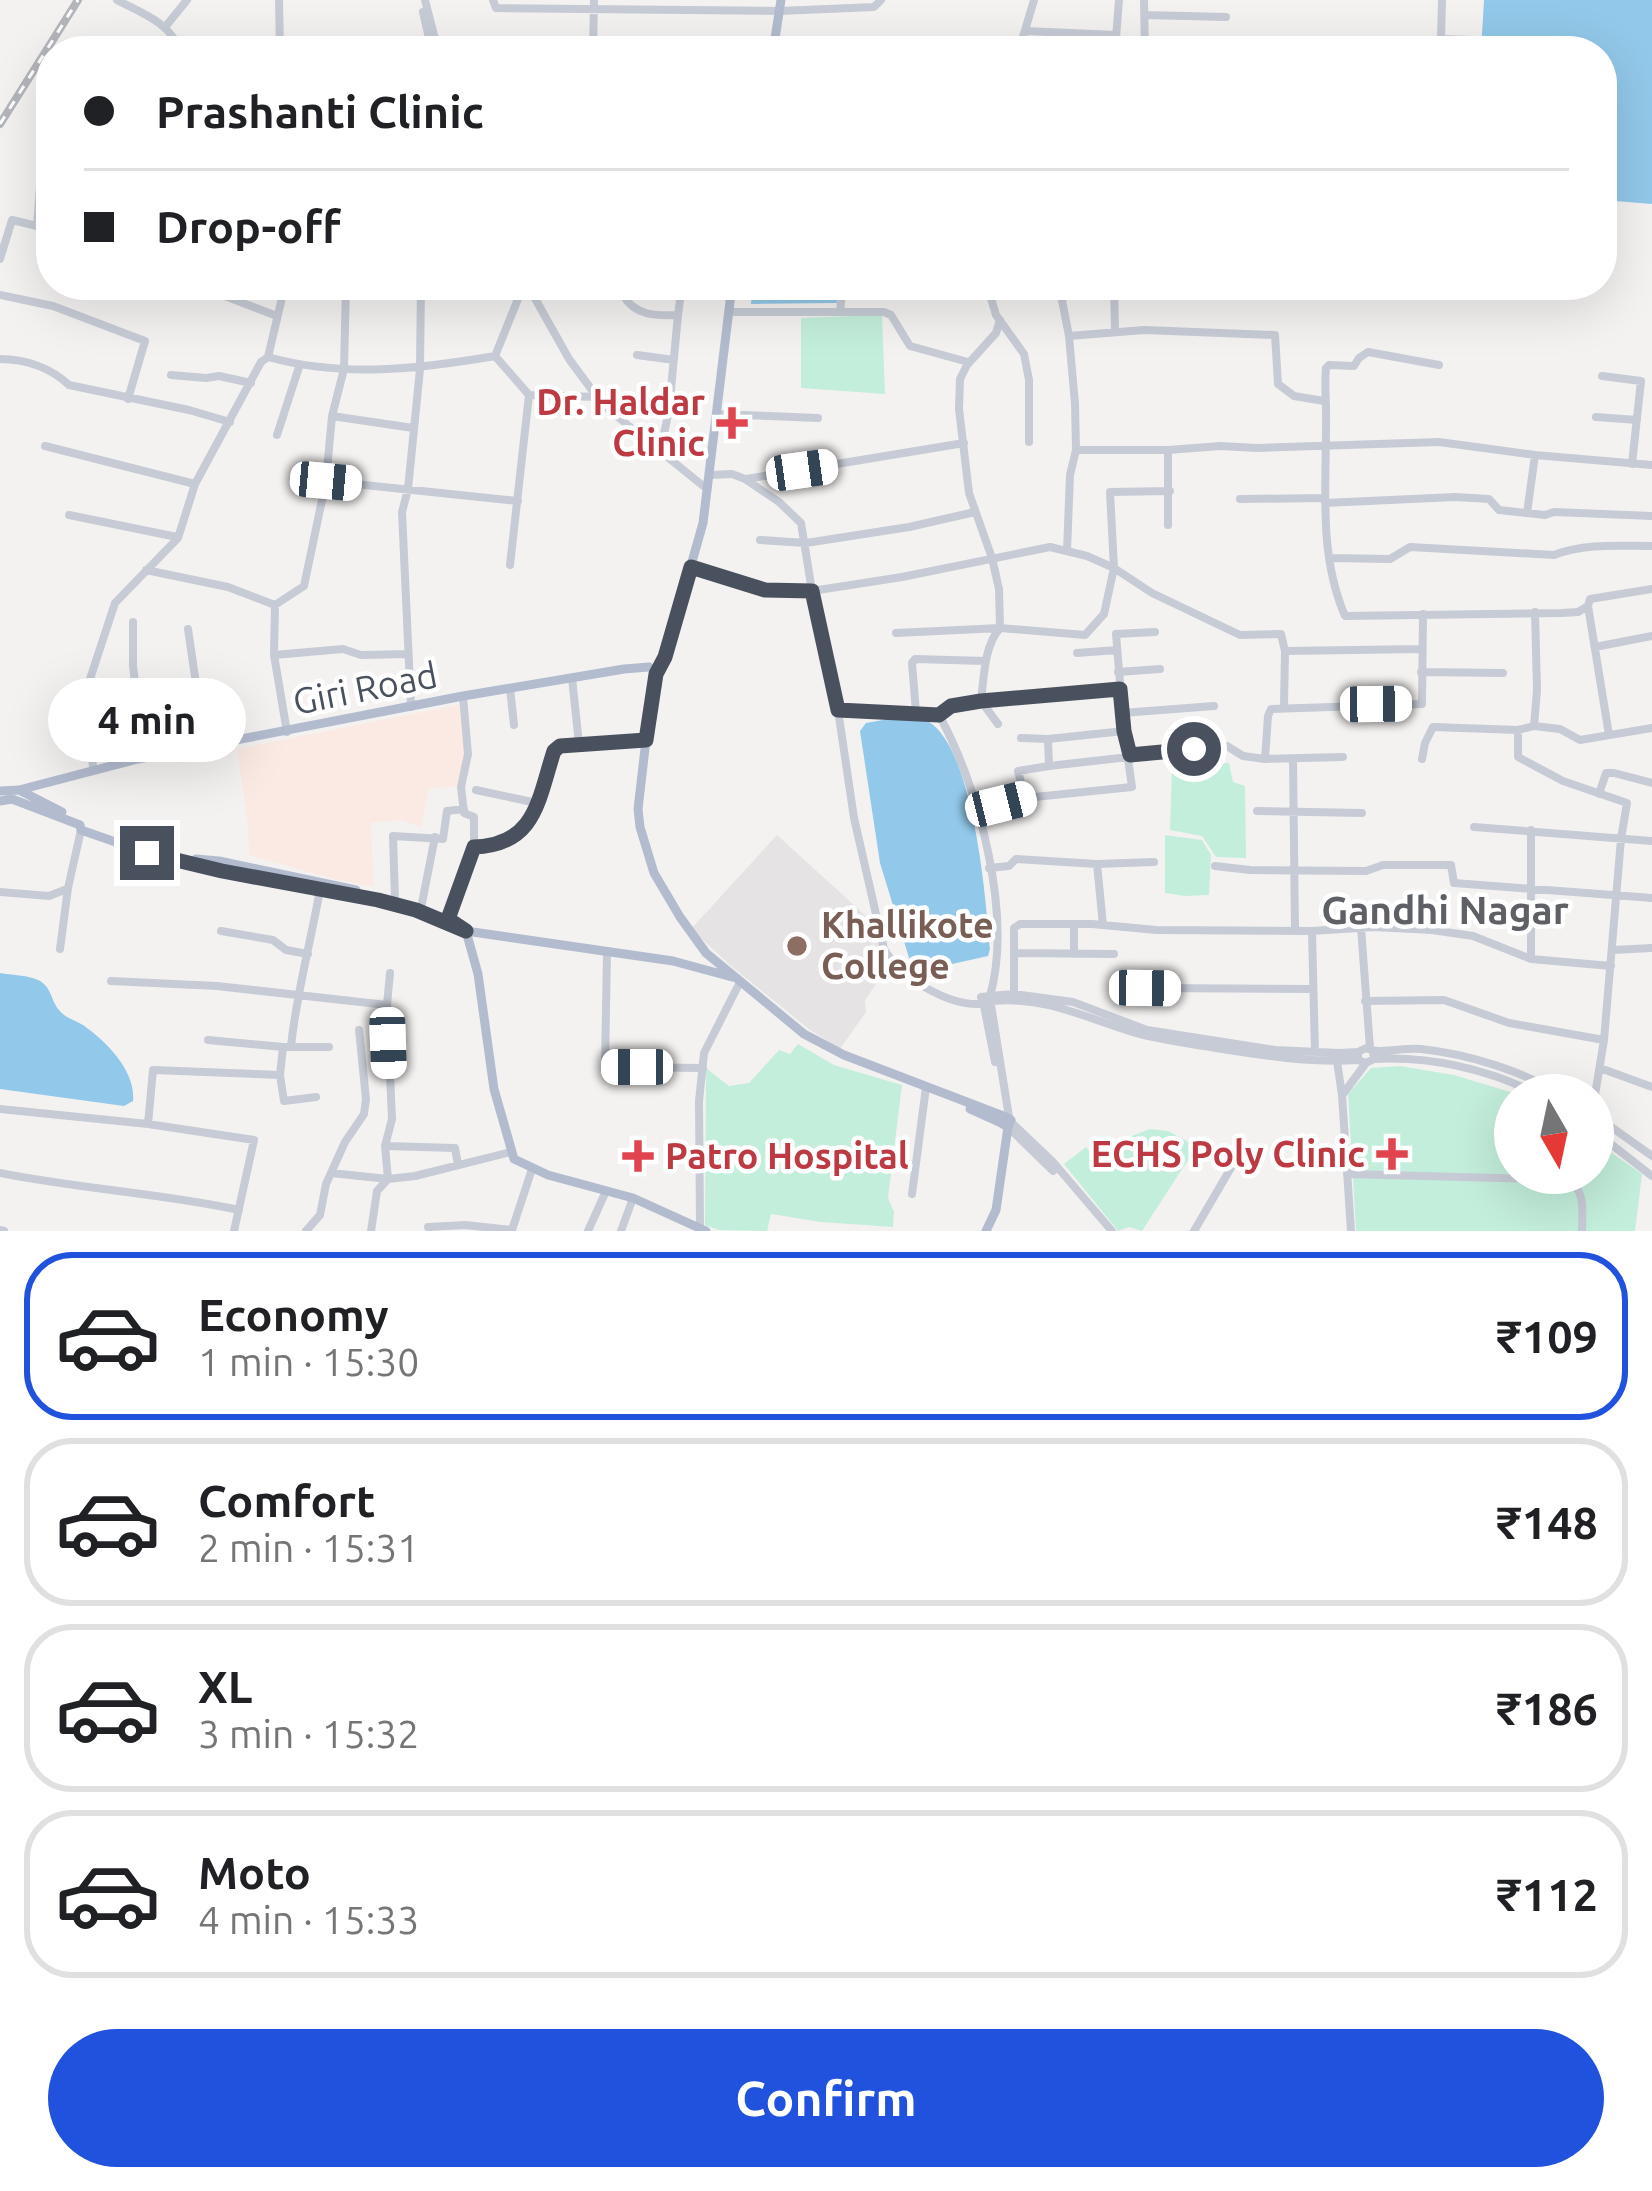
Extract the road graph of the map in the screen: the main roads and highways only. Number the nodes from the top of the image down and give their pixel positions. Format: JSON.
{"nodes":[{"id":1,"x":781,"y":5,"type":"edge"},
{"id":2,"x":776,"y":36,"type":"edge"},
{"id":3,"x":730,"y":300,"type":"edge"},
{"id":4,"x":655,"y":669,"type":"junction"},
{"id":5,"x":0,"y":791,"type":"edge"},
{"id":6,"x":10,"y":796,"type":"edge"},
{"id":7,"x":82,"y":826,"type":"junction"},
{"id":8,"x":450,"y":923,"type":"junction"},
{"id":9,"x":466,"y":931,"type":"junction"},
{"id":10,"x":706,"y":953,"type":"junction"},
{"id":11,"x":698,"y":966,"type":"junction"},
{"id":12,"x":736,"y":979,"type":"junction"},
{"id":13,"x":703,"y":1230,"type":"edge"},
{"id":14,"x":986,"y":1231,"type":"edge"}],
"edges":[{"from":1,"to":2,"type":"main road"},
{"from":3,"to":4,"type":"main road"},
{"from":4,"to":6,"type":"main road","name":"Giri Road"},
{"from":4,"to":10,"type":"main road"},
{"from":5,"to":6,"type":"main road","name":"Giri Road"},
{"from":6,"to":7,"type":"main road"},
{"from":7,"to":8,"type":"main road"},
{"from":7,"to":8,"type":"main road"},
{"from":8,"to":9,"type":"main road"},
{"from":9,"to":11,"type":"main road"},
{"from":9,"to":13,"type":"main road"},
{"from":10,"to":11,"type":"main road"},
{"from":10,"to":12,"type":"main road"},
{"from":11,"to":12,"type":"main road"},
{"from":12,"to":14,"type":"main road"}]}
